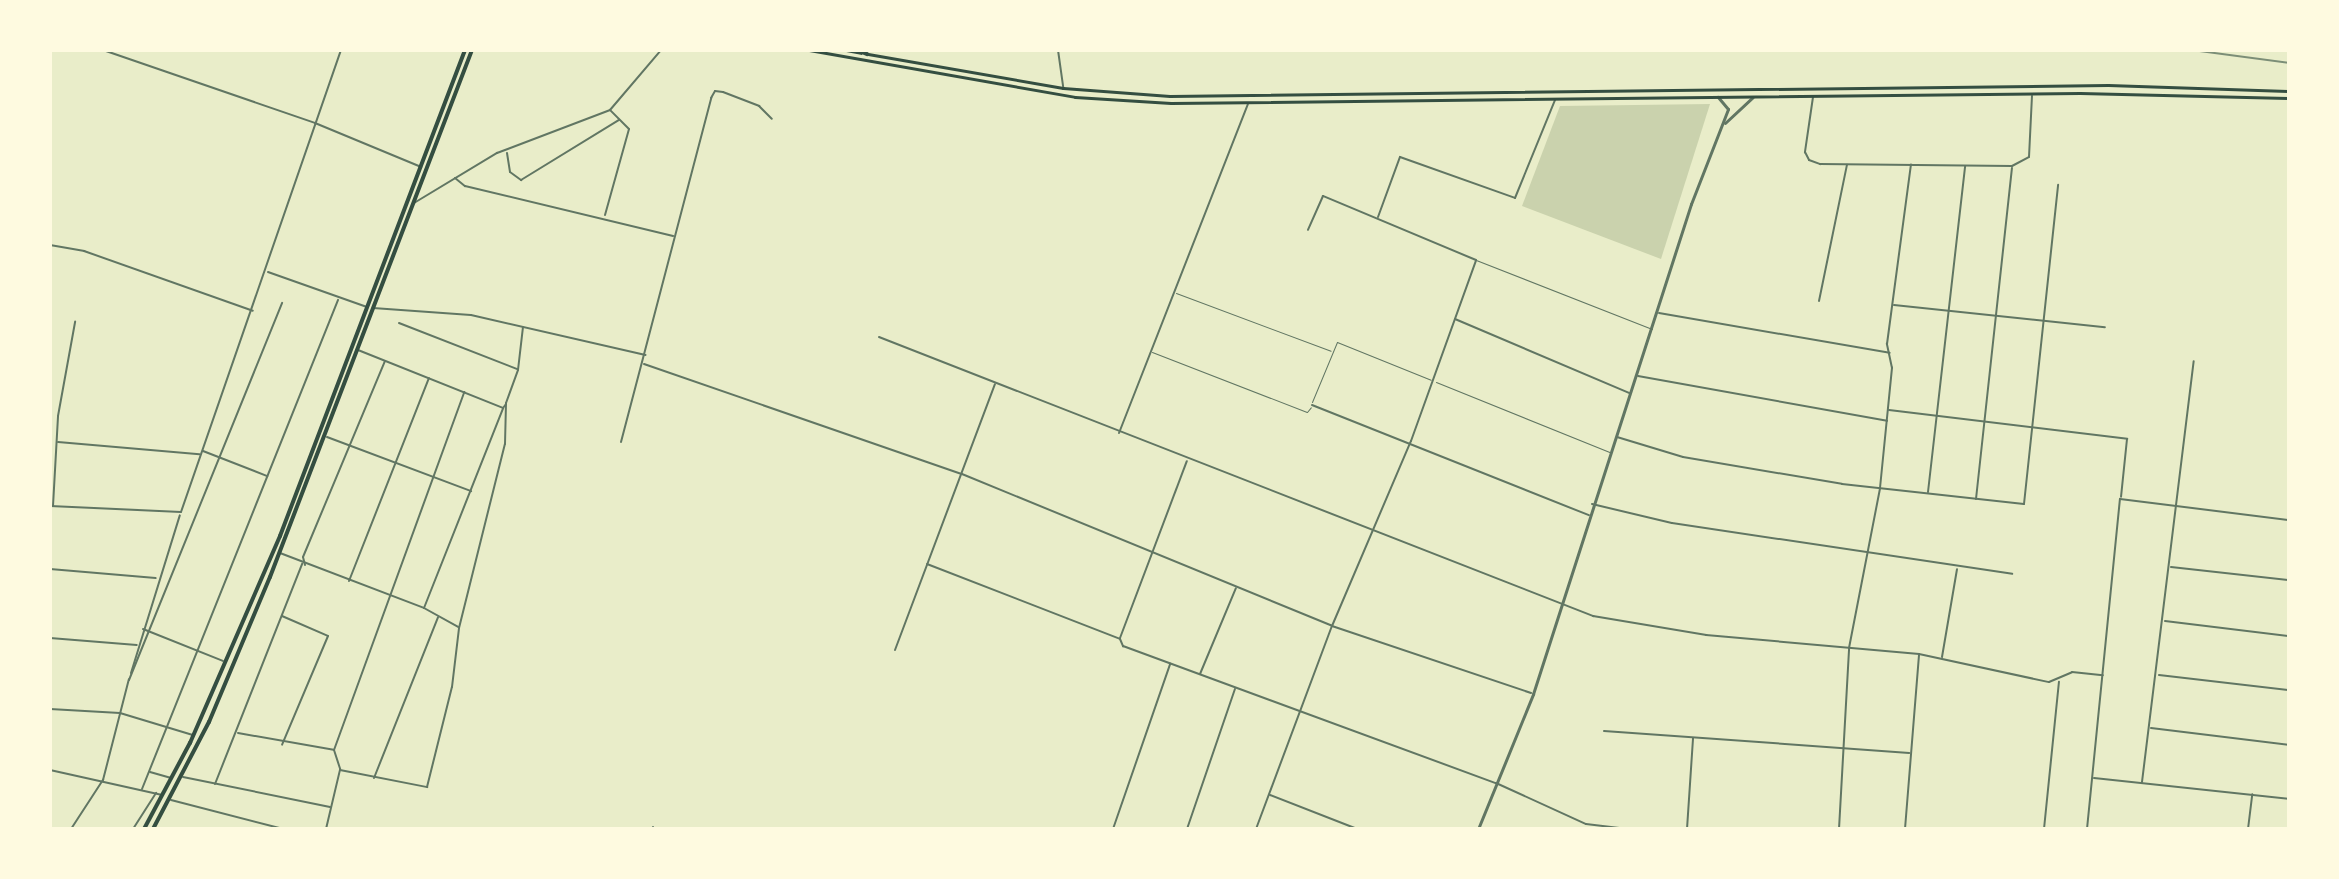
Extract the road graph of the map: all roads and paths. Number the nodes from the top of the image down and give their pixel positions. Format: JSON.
{"nodes":[{"id":1,"x":103,"y":50,"type":"edge"},
{"id":2,"x":341,"y":50,"type":"edge"},
{"id":3,"x":465,"y":50,"type":"edge"},
{"id":4,"x":472,"y":50,"type":"edge"},
{"id":5,"x":661,"y":50,"type":"edge"},
{"id":6,"x":809,"y":50,"type":"edge"},
{"id":7,"x":846,"y":50,"type":"edge"},
{"id":8,"x":857,"y":50,"type":"edge"},
{"id":9,"x":1058,"y":50,"type":"edge"},
{"id":10,"x":867,"y":54,"type":"junction"},
{"id":11,"x":2013,"y":87,"type":"junction"},
{"id":12,"x":1063,"y":88,"type":"junction"},
{"id":13,"x":2289,"y":91,"type":"edge"},
{"id":14,"x":1510,"y":92,"type":"junction"},
{"id":15,"x":1325,"y":94,"type":"junction"},
{"id":16,"x":2013,"y":94,"type":"junction"},
{"id":17,"x":2032,"y":94,"type":"junction"},
{"id":18,"x":1813,"y":96,"type":"junction"},
{"id":19,"x":1718,"y":97,"type":"junction"},
{"id":20,"x":1753,"y":97,"type":"junction"},
{"id":21,"x":2289,"y":98,"type":"edge"},
{"id":22,"x":1555,"y":100,"type":"junction"},
{"id":23,"x":1510,"y":101,"type":"junction"},
{"id":24,"x":1325,"y":103,"type":"junction"},
{"id":25,"x":1248,"y":104,"type":"junction"},
{"id":26,"x":610,"y":110,"type":"junction"},
{"id":27,"x":772,"y":119,"type":"dead end"},
{"id":28,"x":619,"y":120,"type":"junction"},
{"id":29,"x":315,"y":123,"type":"junction"},
{"id":30,"x":1722,"y":126,"type":"junction"},
{"id":31,"x":506,"y":151,"type":"junction"},
{"id":32,"x":1847,"y":164,"type":"junction"},
{"id":33,"x":1911,"y":165,"type":"junction"},
{"id":34,"x":1965,"y":166,"type":"junction"},
{"id":35,"x":2012,"y":166,"type":"junction"},
{"id":36,"x":422,"y":168,"type":"junction"},
{"id":37,"x":455,"y":178,"type":"junction"},
{"id":38,"x":2058,"y":185,"type":"dead end"},
{"id":39,"x":411,"y":205,"type":"junction"},
{"id":40,"x":605,"y":217,"type":"junction"},
{"id":41,"x":1377,"y":218,"type":"junction"},
{"id":42,"x":1308,"y":230,"type":"dead end"},
{"id":43,"x":674,"y":236,"type":"junction"},
{"id":44,"x":50,"y":245,"type":"edge"},
{"id":45,"x":1476,"y":260,"type":"junction"},
{"id":46,"x":267,"y":271,"type":"junction"},
{"id":47,"x":1176,"y":293,"type":"junction"},
{"id":48,"x":338,"y":300,"type":"junction"},
{"id":49,"x":1819,"y":301,"type":"dead end"},
{"id":50,"x":282,"y":303,"type":"dead end"},
{"id":51,"x":1893,"y":305,"type":"junction"},
{"id":52,"x":366,"y":307,"type":"junction"},
{"id":53,"x":373,"y":308,"type":"junction"},
{"id":54,"x":253,"y":311,"type":"junction"},
{"id":55,"x":1946,"y":311,"type":"junction"},
{"id":56,"x":1659,"y":313,"type":"junction"},
{"id":57,"x":1997,"y":316,"type":"junction"},
{"id":58,"x":1455,"y":319,"type":"junction"},
{"id":59,"x":2043,"y":321,"type":"junction"},
{"id":60,"x":75,"y":322,"type":"dead end"},
{"id":61,"x":399,"y":323,"type":"dead end"},
{"id":62,"x":523,"y":327,"type":"junction"},
{"id":63,"x":2105,"y":327,"type":"dead end"},
{"id":64,"x":1652,"y":329,"type":"junction"},
{"id":65,"x":879,"y":337,"type":"dead end"},
{"id":66,"x":358,"y":350,"type":"junction"},
{"id":67,"x":1333,"y":351,"type":"junction"},
{"id":68,"x":1152,"y":352,"type":"junction"},
{"id":69,"x":1890,"y":353,"type":"junction"},
{"id":70,"x":645,"y":355,"type":"junction"},
{"id":71,"x":385,"y":361,"type":"junction"},
{"id":72,"x":2194,"y":361,"type":"dead end"},
{"id":73,"x":644,"y":364,"type":"junction"},
{"id":74,"x":518,"y":370,"type":"junction"},
{"id":75,"x":1637,"y":375,"type":"junction"},
{"id":76,"x":429,"y":378,"type":"junction"},
{"id":77,"x":1433,"y":381,"type":"junction"},
{"id":78,"x":995,"y":383,"type":"junction"},
{"id":79,"x":464,"y":392,"type":"junction"},
{"id":80,"x":1630,"y":393,"type":"junction"},
{"id":81,"x":506,"y":403,"type":"junction"},
{"id":82,"x":1312,"y":405,"type":"junction"},
{"id":83,"x":503,"y":408,"type":"junction"},
{"id":84,"x":1888,"y":410,"type":"junction"},
{"id":85,"x":1936,"y":416,"type":"junction"},
{"id":86,"x":1887,"y":421,"type":"junction"},
{"id":87,"x":1984,"y":422,"type":"junction"},
{"id":88,"x":2033,"y":428,"type":"junction"},
{"id":89,"x":1119,"y":433,"type":"junction"},
{"id":90,"x":326,"y":436,"type":"junction"},
{"id":91,"x":1617,"y":437,"type":"junction"},
{"id":92,"x":1411,"y":441,"type":"junction"},
{"id":93,"x":57,"y":442,"type":"junction"},
{"id":94,"x":621,"y":442,"type":"dead end"},
{"id":95,"x":352,"y":446,"type":"junction"},
{"id":96,"x":201,"y":452,"type":"junction"},
{"id":97,"x":1611,"y":453,"type":"junction"},
{"id":98,"x":221,"y":458,"type":"junction"},
{"id":99,"x":1187,"y":460,"type":"junction"},
{"id":100,"x":395,"y":462,"type":"junction"},
{"id":101,"x":962,"y":474,"type":"junction"},
{"id":102,"x":267,"y":476,"type":"junction"},
{"id":103,"x":429,"y":476,"type":"junction"},
{"id":104,"x":1880,"y":488,"type":"junction"},
{"id":105,"x":471,"y":491,"type":"junction"},
{"id":106,"x":1927,"y":494,"type":"junction"},
{"id":107,"x":1976,"y":499,"type":"junction"},
{"id":108,"x":2120,"y":499,"type":"junction"},
{"id":109,"x":1592,"y":504,"type":"junction"},
{"id":110,"x":52,"y":506,"type":"edge"},
{"id":111,"x":2178,"y":506,"type":"junction"},
{"id":112,"x":181,"y":512,"type":"junction"},
{"id":113,"x":1589,"y":515,"type":"junction"},
{"id":114,"x":2289,"y":520,"type":"edge"},
{"id":115,"x":1372,"y":528,"type":"junction"},
{"id":116,"x":280,"y":553,"type":"junction"},
{"id":117,"x":1156,"y":554,"type":"junction"},
{"id":118,"x":1870,"y":554,"type":"junction"},
{"id":119,"x":304,"y":564,"type":"junction"},
{"id":120,"x":927,"y":564,"type":"junction"},
{"id":121,"x":1958,"y":566,"type":"junction"},
{"id":122,"x":2171,"y":567,"type":"junction"},
{"id":123,"x":50,"y":569,"type":"edge"},
{"id":124,"x":2012,"y":574,"type":"dead end"},
{"id":125,"x":159,"y":578,"type":"junction"},
{"id":126,"x":2289,"y":580,"type":"edge"},
{"id":127,"x":349,"y":581,"type":"junction"},
{"id":128,"x":1237,"y":587,"type":"junction"},
{"id":129,"x":392,"y":598,"type":"junction"},
{"id":130,"x":1562,"y":604,"type":"junction"},
{"id":131,"x":424,"y":608,"type":"junction"},
{"id":132,"x":282,"y":616,"type":"junction"},
{"id":133,"x":438,"y":616,"type":"junction"},
{"id":134,"x":2164,"y":620,"type":"junction"},
{"id":135,"x":1332,"y":626,"type":"junction"},
{"id":136,"x":459,"y":628,"type":"junction"},
{"id":137,"x":142,"y":629,"type":"junction"},
{"id":138,"x":151,"y":631,"type":"junction"},
{"id":139,"x":2289,"y":636,"type":"edge"},
{"id":140,"x":50,"y":638,"type":"edge"},
{"id":141,"x":1120,"y":639,"type":"junction"},
{"id":142,"x":137,"y":645,"type":"junction"},
{"id":143,"x":1849,"y":648,"type":"junction"},
{"id":144,"x":197,"y":650,"type":"junction"},
{"id":145,"x":895,"y":650,"type":"dead end"},
{"id":146,"x":1919,"y":654,"type":"junction"},
{"id":147,"x":1942,"y":658,"type":"junction"},
{"id":148,"x":226,"y":662,"type":"junction"},
{"id":149,"x":1170,"y":664,"type":"junction"},
{"id":150,"x":1200,"y":675,"type":"junction"},
{"id":151,"x":2103,"y":675,"type":"junction"},
{"id":152,"x":2158,"y":675,"type":"junction"},
{"id":153,"x":129,"y":680,"type":"junction"},
{"id":154,"x":2059,"y":681,"type":"junction"},
{"id":155,"x":1236,"y":687,"type":"junction"},
{"id":156,"x":2289,"y":690,"type":"edge"},
{"id":157,"x":1533,"y":694,"type":"junction"},
{"id":158,"x":50,"y":709,"type":"edge"},
{"id":159,"x":1299,"y":711,"type":"junction"},
{"id":160,"x":120,"y":713,"type":"junction"},
{"id":161,"x":166,"y":727,"type":"junction"},
{"id":162,"x":2150,"y":728,"type":"junction"},
{"id":163,"x":1604,"y":731,"type":"dead end"},
{"id":164,"x":236,"y":732,"type":"junction"},
{"id":165,"x":194,"y":735,"type":"junction"},
{"id":166,"x":1693,"y":737,"type":"junction"},
{"id":167,"x":190,"y":743,"type":"junction"},
{"id":168,"x":282,"y":745,"type":"junction"},
{"id":169,"x":2289,"y":745,"type":"edge"},
{"id":170,"x":197,"y":747,"type":"junction"},
{"id":171,"x":1843,"y":747,"type":"junction"},
{"id":172,"x":334,"y":750,"type":"junction"},
{"id":173,"x":1909,"y":753,"type":"junction"},
{"id":174,"x":50,"y":770,"type":"edge"},
{"id":175,"x":340,"y":770,"type":"junction"},
{"id":176,"x":149,"y":772,"type":"junction"},
{"id":177,"x":182,"y":777,"type":"junction"},
{"id":178,"x":171,"y":778,"type":"junction"},
{"id":179,"x":374,"y":778,"type":"junction"},
{"id":180,"x":2093,"y":778,"type":"junction"},
{"id":181,"x":103,"y":780,"type":"junction"},
{"id":182,"x":2142,"y":782,"type":"junction"},
{"id":183,"x":1496,"y":783,"type":"junction"},
{"id":184,"x":215,"y":784,"type":"junction"},
{"id":185,"x":142,"y":789,"type":"junction"},
{"id":186,"x":156,"y":793,"type":"junction"},
{"id":187,"x":2252,"y":794,"type":"junction"},
{"id":188,"x":163,"y":795,"type":"junction"},
{"id":189,"x":1269,"y":795,"type":"junction"},
{"id":190,"x":2289,"y":799,"type":"edge"},
{"id":191,"x":171,"y":800,"type":"junction"},
{"id":192,"x":331,"y":808,"type":"junction"},
{"id":193,"x":71,"y":829,"type":"edge"},
{"id":194,"x":133,"y":829,"type":"edge"},
{"id":195,"x":144,"y":829,"type":"edge"},
{"id":196,"x":153,"y":829,"type":"edge"},
{"id":197,"x":283,"y":829,"type":"edge"},
{"id":198,"x":326,"y":829,"type":"edge"},
{"id":199,"x":1113,"y":829,"type":"edge"},
{"id":200,"x":1187,"y":829,"type":"edge"},
{"id":201,"x":1256,"y":829,"type":"edge"},
{"id":202,"x":1357,"y":829,"type":"edge"},
{"id":203,"x":1478,"y":829,"type":"edge"},
{"id":204,"x":1628,"y":829,"type":"edge"},
{"id":205,"x":1687,"y":829,"type":"edge"},
{"id":206,"x":1839,"y":829,"type":"edge"},
{"id":207,"x":1905,"y":829,"type":"edge"},
{"id":208,"x":2044,"y":829,"type":"edge"},
{"id":209,"x":2087,"y":829,"type":"edge"},
{"id":210,"x":2248,"y":829,"type":"edge"}],
"edges":[{"from":1,"to":29,"type":"street"},
{"from":2,"to":29,"type":"street"},
{"from":3,"to":36,"type":"highway"},
{"from":4,"to":36,"type":"highway"},
{"from":5,"to":26,"type":"street"},
{"from":6,"to":25,"type":"main road"},
{"from":7,"to":10,"type":"main road"},
{"from":8,"to":10,"type":"highway"},
{"from":9,"to":12,"type":"street"},
{"from":10,"to":12,"type":"main road"},
{"from":11,"to":13,"type":"main road"},
{"from":11,"to":14,"type":"main road"},
{"from":11,"to":16,"type":"main road"},
{"from":12,"to":15,"type":"main road"},
{"from":14,"to":15,"type":"main road"},
{"from":14,"to":23,"type":"main road"},
{"from":15,"to":24,"type":"main road"},
{"from":16,"to":17,"type":"main road"},
{"from":16,"to":18,"type":"main road"},
{"from":17,"to":21,"type":"main road"},
{"from":17,"to":35,"type":"street"},
{"from":18,"to":20,"type":"main road"},
{"from":18,"to":32,"type":"street"},
{"from":19,"to":20,"type":"main road"},
{"from":19,"to":22,"type":"main road"},
{"from":19,"to":30,"type":"street"},
{"from":20,"to":30,"type":"street"},
{"from":22,"to":23,"type":"main road"},
{"from":22,"to":41,"type":"street"},
{"from":23,"to":24,"type":"main road"},
{"from":24,"to":25,"type":"main road"},
{"from":25,"to":47,"type":"street"},
{"from":26,"to":28,"type":"street"},
{"from":26,"to":31,"type":"street"},
{"from":27,"to":43,"type":"street"},
{"from":28,"to":31,"type":"street"},
{"from":28,"to":40,"type":"street"},
{"from":29,"to":36,"type":"street"},
{"from":29,"to":46,"type":"street"},
{"from":30,"to":56,"type":"street"},
{"from":31,"to":37,"type":"street"},
{"from":32,"to":33,"type":"street"},
{"from":32,"to":49,"type":"street"},
{"from":33,"to":34,"type":"street"},
{"from":33,"to":51,"type":"street"},
{"from":34,"to":35,"type":"street"},
{"from":34,"to":55,"type":"street"},
{"from":35,"to":57,"type":"street"},
{"from":36,"to":39,"type":"highway"},
{"from":36,"to":52,"type":"highway"},
{"from":37,"to":39,"type":"street"},
{"from":37,"to":40,"type":"street"},
{"from":38,"to":59,"type":"street"},
{"from":39,"to":53,"type":"highway"},
{"from":40,"to":43,"type":"street"},
{"from":41,"to":42,"type":"street"},
{"from":41,"to":45,"type":"street"},
{"from":43,"to":70,"type":"street"},
{"from":44,"to":54,"type":"street"},
{"from":45,"to":58,"type":"street"},
{"from":45,"to":64,"type":"lane"},
{"from":46,"to":48,"type":"street"},
{"from":46,"to":54,"type":"street"},
{"from":47,"to":67,"type":"lane"},
{"from":47,"to":68,"type":"street"},
{"from":48,"to":52,"type":"street"},
{"from":48,"to":102,"type":"street"},
{"from":50,"to":98,"type":"street"},
{"from":51,"to":55,"type":"street"},
{"from":51,"to":69,"type":"street"},
{"from":52,"to":53,"type":"street"},
{"from":52,"to":148,"type":"highway"},
{"from":53,"to":62,"type":"street"},
{"from":53,"to":66,"type":"highway"},
{"from":54,"to":96,"type":"street"},
{"from":55,"to":57,"type":"street"},
{"from":55,"to":85,"type":"street"},
{"from":56,"to":64,"type":"street"},
{"from":56,"to":69,"type":"street"},
{"from":57,"to":59,"type":"street"},
{"from":57,"to":87,"type":"street"},
{"from":58,"to":77,"type":"street"},
{"from":58,"to":80,"type":"street"},
{"from":59,"to":63,"type":"street"},
{"from":59,"to":88,"type":"street"},
{"from":60,"to":93,"type":"street"},
{"from":61,"to":74,"type":"street"},
{"from":62,"to":70,"type":"street"},
{"from":62,"to":74,"type":"street"},
{"from":64,"to":75,"type":"street"},
{"from":65,"to":78,"type":"street"},
{"from":66,"to":71,"type":"street"},
{"from":66,"to":90,"type":"highway"},
{"from":67,"to":77,"type":"lane"},
{"from":67,"to":82,"type":"lane"},
{"from":68,"to":82,"type":"lane"},
{"from":68,"to":89,"type":"street"},
{"from":69,"to":84,"type":"street"},
{"from":70,"to":73,"type":"street"},
{"from":71,"to":76,"type":"street"},
{"from":71,"to":95,"type":"street"},
{"from":72,"to":111,"type":"street"},
{"from":73,"to":94,"type":"street"},
{"from":73,"to":101,"type":"street"},
{"from":74,"to":81,"type":"street"},
{"from":75,"to":80,"type":"street"},
{"from":75,"to":86,"type":"street"},
{"from":76,"to":79,"type":"street"},
{"from":76,"to":100,"type":"street"},
{"from":77,"to":92,"type":"street"},
{"from":77,"to":97,"type":"lane"},
{"from":78,"to":89,"type":"street"},
{"from":78,"to":101,"type":"street"},
{"from":79,"to":83,"type":"street"},
{"from":79,"to":103,"type":"street"},
{"from":80,"to":91,"type":"street"},
{"from":81,"to":83,"type":"street"},
{"from":81,"to":136,"type":"street"},
{"from":82,"to":92,"type":"street"},
{"from":83,"to":105,"type":"street"},
{"from":84,"to":85,"type":"street"},
{"from":84,"to":86,"type":"street"},
{"from":85,"to":87,"type":"street"},
{"from":85,"to":106,"type":"street"},
{"from":86,"to":104,"type":"street"},
{"from":87,"to":88,"type":"street"},
{"from":87,"to":107,"type":"street"},
{"from":88,"to":107,"type":"street"},
{"from":88,"to":108,"type":"street"},
{"from":89,"to":99,"type":"street"},
{"from":90,"to":95,"type":"street"},
{"from":90,"to":116,"type":"highway"},
{"from":91,"to":97,"type":"street"},
{"from":91,"to":104,"type":"street"},
{"from":92,"to":113,"type":"street"},
{"from":92,"to":115,"type":"street"},
{"from":93,"to":96,"type":"street"},
{"from":93,"to":110,"type":"street"},
{"from":95,"to":100,"type":"street"},
{"from":95,"to":119,"type":"street"},
{"from":96,"to":98,"type":"street"},
{"from":96,"to":112,"type":"street"},
{"from":97,"to":109,"type":"street"},
{"from":98,"to":102,"type":"street"},
{"from":98,"to":138,"type":"street"},
{"from":99,"to":115,"type":"street"},
{"from":99,"to":117,"type":"street"},
{"from":100,"to":103,"type":"street"},
{"from":100,"to":127,"type":"street"},
{"from":101,"to":117,"type":"street"},
{"from":101,"to":120,"type":"street"},
{"from":102,"to":144,"type":"street"},
{"from":103,"to":105,"type":"street"},
{"from":103,"to":129,"type":"street"},
{"from":104,"to":106,"type":"street"},
{"from":104,"to":118,"type":"street"},
{"from":105,"to":131,"type":"street"},
{"from":106,"to":107,"type":"street"},
{"from":108,"to":111,"type":"street"},
{"from":108,"to":151,"type":"street"},
{"from":109,"to":113,"type":"street"},
{"from":109,"to":118,"type":"street"},
{"from":110,"to":112,"type":"street"},
{"from":111,"to":114,"type":"street"},
{"from":111,"to":122,"type":"street"},
{"from":112,"to":125,"type":"street"},
{"from":113,"to":130,"type":"street"},
{"from":115,"to":130,"type":"street"},
{"from":115,"to":135,"type":"street"},
{"from":116,"to":119,"type":"street"},
{"from":116,"to":170,"type":"highway"},
{"from":117,"to":128,"type":"street"},
{"from":117,"to":141,"type":"street"},
{"from":118,"to":121,"type":"street"},
{"from":118,"to":143,"type":"street"},
{"from":119,"to":127,"type":"street"},
{"from":119,"to":132,"type":"street"},
{"from":120,"to":141,"type":"street"},
{"from":120,"to":145,"type":"street"},
{"from":121,"to":124,"type":"street"},
{"from":121,"to":147,"type":"street"},
{"from":122,"to":126,"type":"street"},
{"from":122,"to":134,"type":"street"},
{"from":123,"to":125,"type":"street"},
{"from":125,"to":137,"type":"street"},
{"from":127,"to":129,"type":"street"},
{"from":128,"to":135,"type":"street"},
{"from":128,"to":150,"type":"street"},
{"from":129,"to":131,"type":"street"},
{"from":129,"to":172,"type":"street"},
{"from":130,"to":143,"type":"street"},
{"from":130,"to":157,"type":"street"},
{"from":131,"to":133,"type":"street"},
{"from":132,"to":164,"type":"street"},
{"from":132,"to":168,"type":"street"},
{"from":133,"to":136,"type":"street"},
{"from":133,"to":179,"type":"street"},
{"from":134,"to":139,"type":"street"},
{"from":134,"to":152,"type":"street"},
{"from":135,"to":157,"type":"street"},
{"from":135,"to":159,"type":"street"},
{"from":136,"to":179,"type":"street"},
{"from":137,"to":138,"type":"street"},
{"from":137,"to":142,"type":"street"},
{"from":138,"to":144,"type":"street"},
{"from":138,"to":153,"type":"street"},
{"from":140,"to":142,"type":"street"},
{"from":141,"to":149,"type":"street"},
{"from":142,"to":153,"type":"street"},
{"from":143,"to":146,"type":"street"},
{"from":143,"to":171,"type":"street"},
{"from":144,"to":148,"type":"street"},
{"from":144,"to":161,"type":"street"},
{"from":146,"to":147,"type":"street"},
{"from":146,"to":173,"type":"street"},
{"from":147,"to":154,"type":"street"},
{"from":148,"to":165,"type":"highway"},
{"from":149,"to":150,"type":"street"},
{"from":149,"to":199,"type":"street"},
{"from":150,"to":155,"type":"street"},
{"from":151,"to":154,"type":"street"},
{"from":151,"to":180,"type":"street"},
{"from":152,"to":156,"type":"street"},
{"from":152,"to":162,"type":"street"},
{"from":153,"to":160,"type":"street"},
{"from":154,"to":208,"type":"street"},
{"from":155,"to":159,"type":"street"},
{"from":155,"to":200,"type":"street"},
{"from":157,"to":183,"type":"street"},
{"from":158,"to":160,"type":"street"},
{"from":159,"to":183,"type":"street"},
{"from":159,"to":189,"type":"street"},
{"from":160,"to":161,"type":"street"},
{"from":160,"to":181,"type":"street"},
{"from":161,"to":165,"type":"street"},
{"from":161,"to":176,"type":"street"},
{"from":162,"to":169,"type":"street"},
{"from":162,"to":182,"type":"street"},
{"from":163,"to":166,"type":"street"},
{"from":164,"to":168,"type":"street"},
{"from":164,"to":184,"type":"street"},
{"from":165,"to":167,"type":"highway"},
{"from":166,"to":171,"type":"street"},
{"from":166,"to":205,"type":"street"},
{"from":167,"to":170,"type":"highway"},
{"from":167,"to":178,"type":"highway"},
{"from":168,"to":172,"type":"street"},
{"from":170,"to":177,"type":"highway"},
{"from":171,"to":173,"type":"street"},
{"from":171,"to":206,"type":"street"},
{"from":172,"to":175,"type":"street"},
{"from":173,"to":207,"type":"street"},
{"from":174,"to":181,"type":"street"},
{"from":175,"to":179,"type":"street"},
{"from":175,"to":192,"type":"street"},
{"from":176,"to":178,"type":"street"},
{"from":176,"to":185,"type":"street"},
{"from":177,"to":184,"type":"street"},
{"from":177,"to":191,"type":"highway"},
{"from":178,"to":188,"type":"highway"},
{"from":180,"to":182,"type":"street"},
{"from":180,"to":209,"type":"street"},
{"from":181,"to":185,"type":"street"},
{"from":181,"to":193,"type":"street"},
{"from":182,"to":187,"type":"street"},
{"from":183,"to":203,"type":"street"},
{"from":183,"to":204,"type":"street"},
{"from":184,"to":192,"type":"street"},
{"from":185,"to":186,"type":"street"},
{"from":186,"to":188,"type":"street"},
{"from":186,"to":194,"type":"street"},
{"from":187,"to":190,"type":"street"},
{"from":187,"to":210,"type":"street"},
{"from":188,"to":195,"type":"highway"},
{"from":189,"to":201,"type":"street"},
{"from":189,"to":202,"type":"street"},
{"from":191,"to":196,"type":"highway"},
{"from":191,"to":197,"type":"street"},
{"from":192,"to":198,"type":"street"}]}
